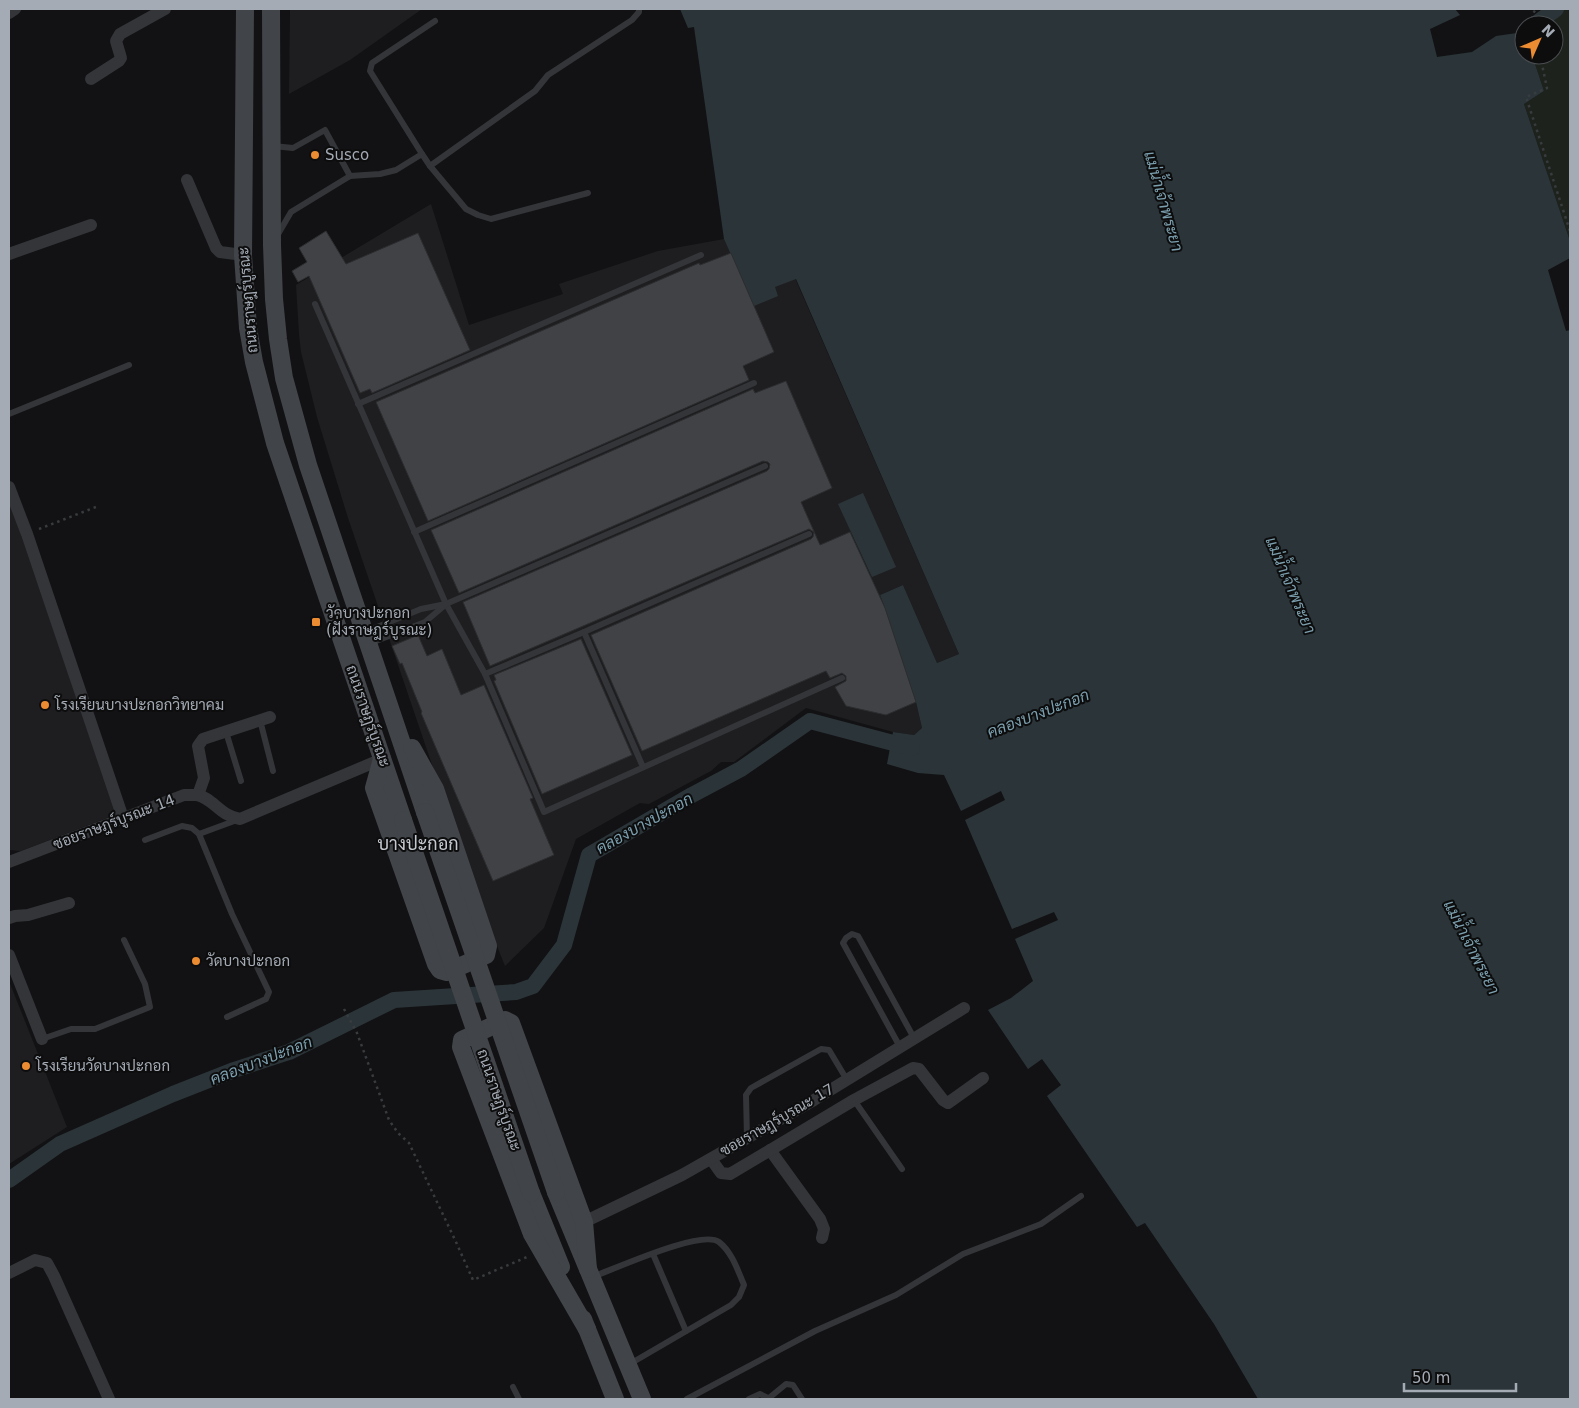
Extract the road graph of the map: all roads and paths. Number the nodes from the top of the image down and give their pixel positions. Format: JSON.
{"nodes":[{"id":1,"x":15,"y":9,"type":"edge"},
{"id":2,"x":165,"y":9,"type":"edge"},
{"id":3,"x":245,"y":9,"type":"edge"},
{"id":4,"x":271,"y":9,"type":"edge"},
{"id":5,"x":639,"y":9,"type":"edge"},
{"id":6,"x":9,"y":12,"type":"edge"},
{"id":7,"x":435,"y":21,"type":"dead end"},
{"id":8,"x":1542,"y":65,"type":"edge"},
{"id":9,"x":91,"y":79,"type":"dead end"},
{"id":10,"x":272,"y":146,"type":"junction"},
{"id":11,"x":422,"y":154,"type":"junction"},
{"id":12,"x":430,"y":166,"type":"junction"},
{"id":13,"x":350,"y":176,"type":"junction"},
{"id":14,"x":187,"y":180,"type":"dead end"},
{"id":15,"x":588,"y":193,"type":"dead end"},
{"id":16,"x":91,"y":225,"type":"dead end"},
{"id":17,"x":1570,"y":231,"type":"edge"},
{"id":18,"x":272,"y":245,"type":"junction"},
{"id":19,"x":9,"y":254,"type":"edge"},
{"id":20,"x":243,"y":255,"type":"junction"},
{"id":21,"x":702,"y":255,"type":"dead end"},
{"id":22,"x":315,"y":304,"type":"dead end"},
{"id":23,"x":128,"y":365,"type":"dead end"},
{"id":24,"x":754,"y":383,"type":"dead end"},
{"id":25,"x":358,"y":404,"type":"junction"},
{"id":26,"x":9,"y":414,"type":"edge"},
{"id":27,"x":765,"y":466,"type":"dead end"},
{"id":28,"x":9,"y":487,"type":"edge"},
{"id":29,"x":96,"y":507,"type":"dead end"},
{"id":30,"x":414,"y":532,"type":"junction"},
{"id":31,"x":27,"y":534,"type":"junction"},
{"id":32,"x":809,"y":534,"type":"dead end"},
{"id":33,"x":446,"y":604,"type":"junction"},
{"id":34,"x":584,"y":632,"type":"junction"},
{"id":35,"x":367,"y":638,"type":"junction"},
{"id":36,"x":485,"y":674,"type":"junction"},
{"id":37,"x":842,"y":678,"type":"dead end"},
{"id":38,"x":390,"y":708,"type":"junction"},
{"id":39,"x":265,"y":719,"type":"joint"},
{"id":40,"x":226,"y":732,"type":"junction"},
{"id":41,"x":382,"y":759,"type":"junction"},
{"id":42,"x":643,"y":767,"type":"junction"},
{"id":43,"x":272,"y":771,"type":"dead end"},
{"id":44,"x":241,"y":781,"type":"dead end"},
{"id":45,"x":198,"y":795,"type":"junction"},
{"id":46,"x":123,"y":818,"type":"junction"},
{"id":47,"x":240,"y":819,"type":"junction"},
{"id":48,"x":199,"y":834,"type":"junction"},
{"id":49,"x":145,"y":840,"type":"dead end"},
{"id":50,"x":9,"y":858,"type":"edge"},
{"id":51,"x":69,"y":903,"type":"dead end"},
{"id":52,"x":9,"y":918,"type":"edge"},
{"id":53,"x":124,"y":940,"type":"dead end"},
{"id":54,"x":9,"y":955,"type":"edge"},
{"id":55,"x":964,"y":1008,"type":"dead end"},
{"id":56,"x":344,"y":1009,"type":"dead end"},
{"id":57,"x":227,"y":1017,"type":"dead end"},
{"id":58,"x":914,"y":1038,"type":"junction"},
{"id":59,"x":42,"y":1039,"type":"joint"},
{"id":60,"x":900,"y":1047,"type":"junction"},
{"id":61,"x":983,"y":1078,"type":"dead end"},
{"id":62,"x":847,"y":1080,"type":"junction"},
{"id":63,"x":854,"y":1100,"type":"junction"},
{"id":64,"x":747,"y":1138,"type":"junction"},
{"id":65,"x":770,"y":1150,"type":"junction"},
{"id":66,"x":711,"y":1159,"type":"junction"},
{"id":67,"x":902,"y":1170,"type":"dead end"},
{"id":68,"x":1081,"y":1196,"type":"dead end"},
{"id":69,"x":584,"y":1222,"type":"junction"},
{"id":70,"x":822,"y":1238,"type":"dead end"},
{"id":71,"x":542,"y":1251,"type":"junction"},
{"id":72,"x":653,"y":1254,"type":"junction"},
{"id":73,"x":9,"y":1273,"type":"edge"},
{"id":74,"x":589,"y":1274,"type":"junction"},
{"id":75,"x":587,"y":1329,"type":"junction"},
{"id":76,"x":686,"y":1331,"type":"junction"},
{"id":77,"x":628,"y":1365,"type":"junction"},
{"id":78,"x":514,"y":1388,"type":"dead end"},
{"id":79,"x":770,"y":1398,"type":"edge"},
{"id":80,"x":109,"y":1399,"type":"edge"},
{"id":81,"x":519,"y":1399,"type":"edge"},
{"id":82,"x":615,"y":1399,"type":"edge"},
{"id":83,"x":642,"y":1399,"type":"edge"},
{"id":84,"x":687,"y":1399,"type":"edge"},
{"id":85,"x":749,"y":1399,"type":"edge"},
{"id":86,"x":802,"y":1399,"type":"edge"}],
"edges":[{"from":1,"to":6,"type":"street"},
{"from":2,"to":9,"type":"street"},
{"from":3,"to":20,"type":"main road","name":"ถนนราษฎร์บูรณะ"},
{"from":4,"to":10,"type":"main road","name":"ถนนราษฎร์บูรณะ"},
{"from":5,"to":12,"type":"lane"},
{"from":7,"to":11,"type":"lane"},
{"from":8,"to":17,"type":"path"},
{"from":10,"to":13,"type":"lane"},
{"from":10,"to":18,"type":"main road","name":"ถนนราษฎร์บูรณะ"},
{"from":11,"to":12,"type":"lane"},
{"from":11,"to":13,"type":"lane"},
{"from":12,"to":15,"type":"lane"},
{"from":13,"to":18,"type":"lane"},
{"from":14,"to":20,"type":"street"},
{"from":16,"to":19,"type":"street"},
{"from":18,"to":35,"type":"main road","name":"ถนนราษฎร์บูรณะ"},
{"from":20,"to":41,"type":"main road","name":"ถนนราษฎร์บูรณะ"},
{"from":21,"to":25,"type":"lane"},
{"from":22,"to":25,"type":"lane"},
{"from":23,"to":26,"type":"lane"},
{"from":24,"to":30,"type":"lane"},
{"from":25,"to":30,"type":"lane"},
{"from":27,"to":33,"type":"lane"},
{"from":28,"to":31,"type":"street"},
{"from":29,"to":31,"type":"path"},
{"from":30,"to":33,"type":"lane"},
{"from":31,"to":46,"type":"street"},
{"from":32,"to":34,"type":"lane"},
{"from":33,"to":35,"type":"lane"},
{"from":33,"to":35,"type":"lane"},
{"from":33,"to":36,"type":"lane"},
{"from":34,"to":36,"type":"lane"},
{"from":34,"to":42,"type":"lane"},
{"from":35,"to":38,"type":"main road","name":"ถนนราษฎร์บูรณะ"},
{"from":36,"to":42,"type":"lane"},
{"from":37,"to":42,"type":"lane"},
{"from":38,"to":41,"type":"main road"},
{"from":38,"to":74,"type":"main road","name":"ถนนราษฎร์บูรณะ","bridge":true},
{"from":39,"to":40,"type":"street"},
{"from":39,"to":43,"type":"lane"},
{"from":40,"to":44,"type":"lane"},
{"from":40,"to":45,"type":"street"},
{"from":41,"to":47,"type":"street"},
{"from":41,"to":75,"type":"main road","name":"ถนนราษฎร์บูรณะ","bridge":true},
{"from":45,"to":46,"type":"street","name":"ซอยราษฎร์บูรณะ 14"},
{"from":45,"to":47,"type":"street"},
{"from":46,"to":50,"type":"street","name":"ซอยราษฎร์บูรณะ 14"},
{"from":47,"to":48,"type":"lane"},
{"from":48,"to":49,"type":"lane"},
{"from":48,"to":57,"type":"lane"},
{"from":51,"to":52,"type":"street"},
{"from":53,"to":59,"type":"lane"},
{"from":54,"to":59,"type":"street"},
{"from":55,"to":58,"type":"street","name":"ซอยราษฎร์บูรณะ 17"},
{"from":56,"to":71,"type":"path"},
{"from":58,"to":60,"type":"street","name":"ซอยราษฎร์บูรณะ 17"},
{"from":58,"to":60,"type":"lane"},
{"from":60,"to":62,"type":"street","name":"ซอยราษฎร์บูรณะ 17"},
{"from":61,"to":63,"type":"street"},
{"from":62,"to":64,"type":"street","name":"ซอยราษฎร์บูรณะ 17"},
{"from":62,"to":64,"type":"lane"},
{"from":63,"to":65,"type":"street"},
{"from":63,"to":67,"type":"lane"},
{"from":64,"to":66,"type":"street","name":"ซอยราษฎร์บูรณะ 17"},
{"from":65,"to":66,"type":"street"},
{"from":65,"to":70,"type":"street"},
{"from":66,"to":69,"type":"street","name":"ซอยราษฎร์บูรณะ 17"},
{"from":68,"to":84,"type":"lane"},
{"from":69,"to":71,"type":"main road"},
{"from":69,"to":74,"type":"main road"},
{"from":71,"to":75,"type":"main road"},
{"from":72,"to":74,"type":"lane"},
{"from":72,"to":76,"type":"lane"},
{"from":72,"to":76,"type":"lane"},
{"from":73,"to":80,"type":"street"},
{"from":74,"to":77,"type":"main road","name":"ถนนราษฎร์บูรณะ"},
{"from":75,"to":82,"type":"main road","name":"ถนนราษฎร์บูรณะ"},
{"from":76,"to":77,"type":"lane"},
{"from":77,"to":83,"type":"main road","name":"ถนนราษฎร์บูรณะ"},
{"from":78,"to":81,"type":"lane"},
{"from":79,"to":85,"type":"lane"},
{"from":79,"to":86,"type":"lane"}]}
